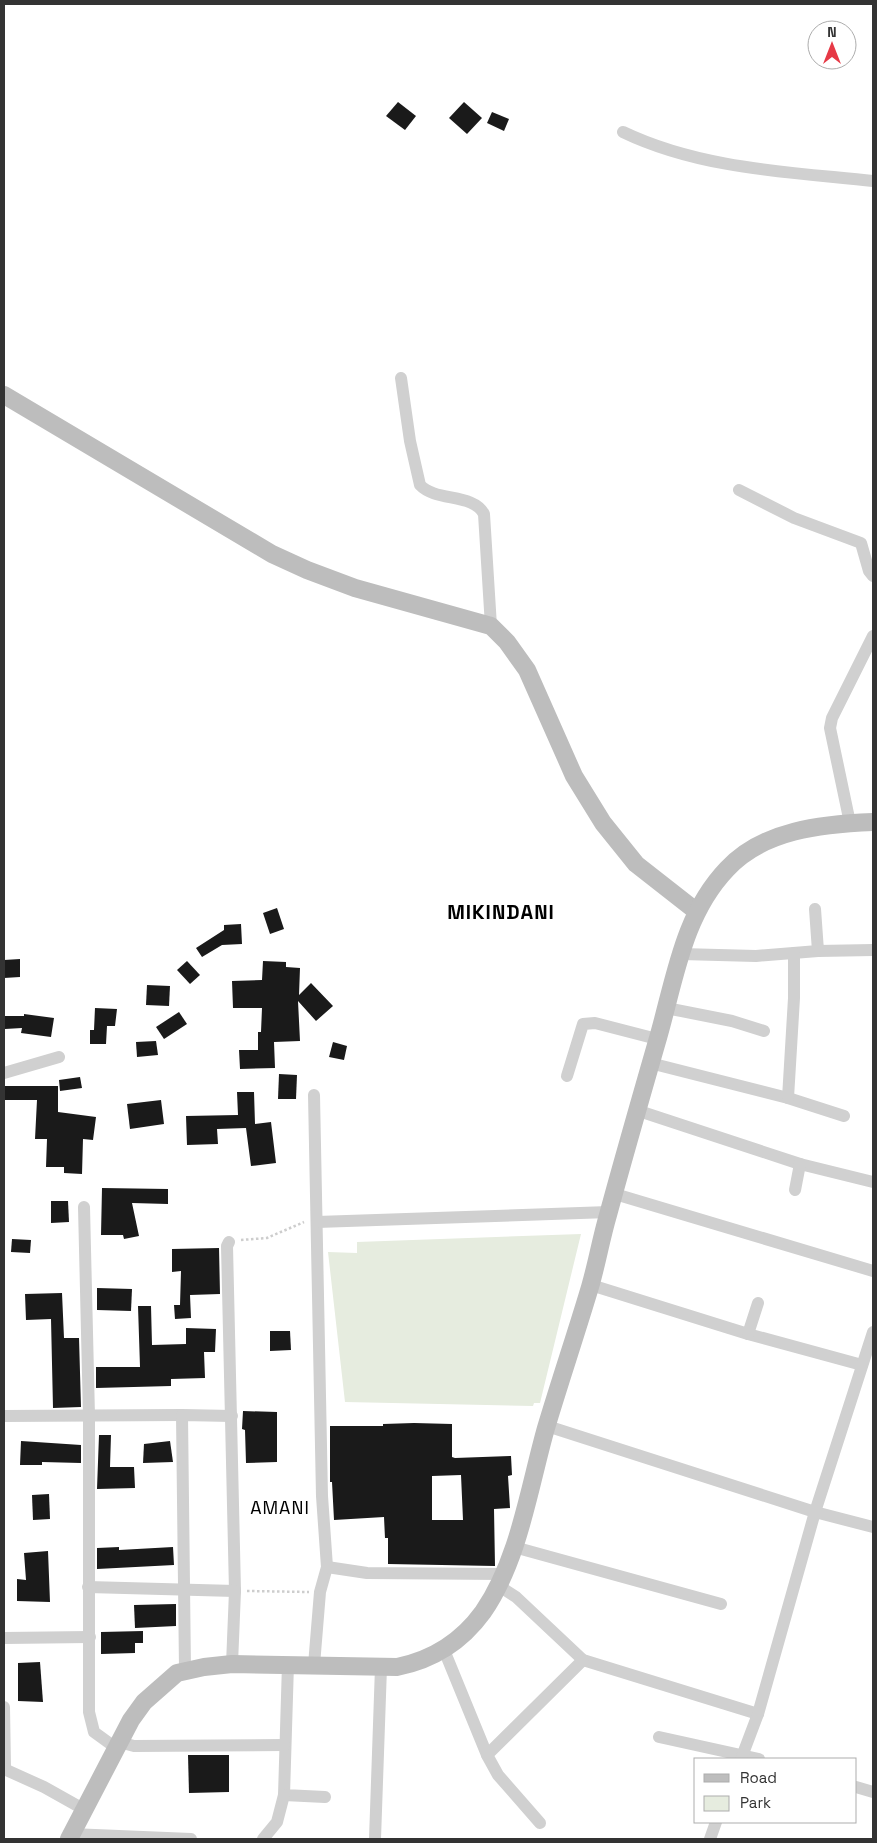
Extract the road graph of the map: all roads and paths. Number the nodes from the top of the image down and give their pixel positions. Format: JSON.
{"nodes":[{"id":1,"x":623,"y":132,"type":"dead end"},
{"id":2,"x":873,"y":182,"type":"edge"},
{"id":3,"x":401,"y":378,"type":"dead end"},
{"id":4,"x":4,"y":395,"type":"edge"},
{"id":5,"x":739,"y":490,"type":"dead end"},
{"id":6,"x":873,"y":576,"type":"edge"},
{"id":7,"x":491,"y":626,"type":"junction"},
{"id":8,"x":873,"y":636,"type":"edge"},
{"id":9,"x":873,"y":822,"type":"edge"},
{"id":10,"x":850,"y":823,"type":"junction"},
{"id":11,"x":815,"y":909,"type":"dead end"},
{"id":12,"x":696,"y":911,"type":"junction"},
{"id":13,"x":873,"y":950,"type":"edge"},
{"id":14,"x":818,"y":951,"type":"junction"},
{"id":15,"x":794,"y":953,"type":"junction"},
{"id":16,"x":681,"y":954,"type":"junction"},
{"id":17,"x":666,"y":1008,"type":"junction"},
{"id":18,"x":764,"y":1030,"type":"dead end"},
{"id":19,"x":657,"y":1039,"type":"junction"},
{"id":20,"x":59,"y":1057,"type":"dead end"},
{"id":21,"x":650,"y":1063,"type":"junction"},
{"id":22,"x":4,"y":1072,"type":"edge"},
{"id":23,"x":567,"y":1076,"type":"dead end"},
{"id":24,"x":314,"y":1095,"type":"dead end"},
{"id":25,"x":788,"y":1098,"type":"junction"},
{"id":26,"x":636,"y":1110,"type":"junction"},
{"id":27,"x":844,"y":1116,"type":"dead end"},
{"id":28,"x":800,"y":1164,"type":"junction"},
{"id":29,"x":873,"y":1182,"type":"edge"},
{"id":30,"x":795,"y":1190,"type":"dead end"},
{"id":31,"x":615,"y":1194,"type":"junction"},
{"id":32,"x":84,"y":1207,"type":"dead end"},
{"id":33,"x":609,"y":1212,"type":"junction"},
{"id":34,"x":317,"y":1222,"type":"junction"},
{"id":35,"x":229,"y":1242,"type":"joint"},
{"id":36,"x":873,"y":1271,"type":"edge"},
{"id":37,"x":591,"y":1285,"type":"junction"},
{"id":38,"x":758,"y":1303,"type":"dead end"},
{"id":39,"x":873,"y":1332,"type":"edge"},
{"id":40,"x":748,"y":1334,"type":"junction"},
{"id":41,"x":862,"y":1365,"type":"junction"},
{"id":42,"x":182,"y":1415,"type":"junction"},
{"id":43,"x":4,"y":1416,"type":"edge"},
{"id":44,"x":89,"y":1416,"type":"junction"},
{"id":45,"x":232,"y":1416,"type":"junction"},
{"id":46,"x":547,"y":1426,"type":"junction"},
{"id":47,"x":815,"y":1512,"type":"junction"},
{"id":48,"x":873,"y":1527,"type":"edge"},
{"id":49,"x":514,"y":1547,"type":"junction"},
{"id":50,"x":327,"y":1567,"type":"junction"},
{"id":51,"x":502,"y":1580,"type":"junction"},
{"id":52,"x":88,"y":1587,"type":"junction"},
{"id":53,"x":182,"y":1590,"type":"junction"},
{"id":54,"x":235,"y":1590,"type":"junction"},
{"id":55,"x":320,"y":1592,"type":"junction"},
{"id":56,"x":721,"y":1604,"type":"dead end"},
{"id":57,"x":90,"y":1637,"type":"junction"},
{"id":58,"x":4,"y":1638,"type":"edge"},
{"id":59,"x":444,"y":1650,"type":"junction"},
{"id":60,"x":583,"y":1660,"type":"junction"},
{"id":61,"x":232,"y":1664,"type":"junction"},
{"id":62,"x":288,"y":1664,"type":"junction"},
{"id":63,"x":314,"y":1665,"type":"junction"},
{"id":64,"x":381,"y":1667,"type":"junction"},
{"id":65,"x":185,"y":1670,"type":"junction"},
{"id":66,"x":4,"y":1707,"type":"edge"},
{"id":67,"x":758,"y":1714,"type":"junction"},
{"id":68,"x":659,"y":1737,"type":"dead end"},
{"id":69,"x":118,"y":1745,"type":"junction"},
{"id":70,"x":284,"y":1745,"type":"junction"},
{"id":71,"x":487,"y":1755,"type":"junction"},
{"id":72,"x":741,"y":1757,"type":"edge"},
{"id":73,"x":4,"y":1769,"type":"edge"},
{"id":74,"x":857,"y":1787,"type":"edge"},
{"id":75,"x":873,"y":1792,"type":"edge"},
{"id":76,"x":284,"y":1795,"type":"junction"},
{"id":77,"x":325,"y":1797,"type":"dead end"},
{"id":78,"x":85,"y":1810,"type":"junction"},
{"id":79,"x":540,"y":1823,"type":"dead end"},
{"id":80,"x":716,"y":1823,"type":"edge"},
{"id":81,"x":70,"y":1837,"type":"edge"},
{"id":82,"x":191,"y":1839,"type":"edge"},
{"id":83,"x":263,"y":1839,"type":"edge"},
{"id":84,"x":375,"y":1839,"type":"edge"},
{"id":85,"x":710,"y":1839,"type":"edge"}],
"edges":[{"from":1,"to":2,"type":"street"},
{"from":3,"to":7,"type":"street"},
{"from":4,"to":7,"type":"street"},
{"from":5,"to":6,"type":"street"},
{"from":7,"to":12,"type":"street"},
{"from":8,"to":10,"type":"street"},
{"from":9,"to":10,"type":"street"},
{"from":10,"to":12,"type":"street"},
{"from":11,"to":14,"type":"street"},
{"from":12,"to":16,"type":"street"},
{"from":13,"to":14,"type":"street"},
{"from":14,"to":15,"type":"street"},
{"from":15,"to":16,"type":"street"},
{"from":15,"to":25,"type":"street"},
{"from":16,"to":17,"type":"street"},
{"from":17,"to":18,"type":"street"},
{"from":17,"to":19,"type":"street"},
{"from":19,"to":21,"type":"street"},
{"from":19,"to":23,"type":"street"},
{"from":20,"to":22,"type":"street"},
{"from":21,"to":25,"type":"street"},
{"from":21,"to":26,"type":"street"},
{"from":24,"to":34,"type":"street"},
{"from":25,"to":27,"type":"street"},
{"from":26,"to":28,"type":"street"},
{"from":26,"to":31,"type":"street"},
{"from":28,"to":29,"type":"street"},
{"from":28,"to":30,"type":"street"},
{"from":31,"to":33,"type":"street"},
{"from":31,"to":36,"type":"street"},
{"from":32,"to":44,"type":"street"},
{"from":33,"to":34,"type":"street"},
{"from":33,"to":37,"type":"street"},
{"from":34,"to":35,"type":"path"},
{"from":34,"to":50,"type":"street"},
{"from":35,"to":45,"type":"street"},
{"from":37,"to":40,"type":"street"},
{"from":37,"to":46,"type":"street"},
{"from":38,"to":40,"type":"street"},
{"from":39,"to":41,"type":"street"},
{"from":40,"to":41,"type":"street"},
{"from":41,"to":47,"type":"street"},
{"from":42,"to":44,"type":"street"},
{"from":42,"to":45,"type":"street"},
{"from":42,"to":53,"type":"street"},
{"from":43,"to":44,"type":"street"},
{"from":44,"to":52,"type":"street"},
{"from":45,"to":54,"type":"street"},
{"from":46,"to":47,"type":"street"},
{"from":46,"to":49,"type":"street"},
{"from":47,"to":48,"type":"street"},
{"from":47,"to":67,"type":"street"},
{"from":49,"to":51,"type":"street"},
{"from":49,"to":56,"type":"street"},
{"from":50,"to":51,"type":"street"},
{"from":50,"to":55,"type":"street"},
{"from":51,"to":59,"type":"street"},
{"from":51,"to":60,"type":"street"},
{"from":52,"to":53,"type":"street"},
{"from":52,"to":57,"type":"street"},
{"from":53,"to":54,"type":"street"},
{"from":53,"to":65,"type":"street"},
{"from":54,"to":55,"type":"path"},
{"from":54,"to":61,"type":"street"},
{"from":55,"to":63,"type":"street"},
{"from":57,"to":58,"type":"street"},
{"from":57,"to":69,"type":"street"},
{"from":59,"to":64,"type":"street"},
{"from":59,"to":71,"type":"street"},
{"from":60,"to":67,"type":"street"},
{"from":60,"to":71,"type":"street"},
{"from":61,"to":62,"type":"street"},
{"from":61,"to":65,"type":"street"},
{"from":62,"to":63,"type":"street"},
{"from":62,"to":70,"type":"street"},
{"from":63,"to":64,"type":"street"},
{"from":64,"to":84,"type":"street"},
{"from":65,"to":69,"type":"street"},
{"from":66,"to":73,"type":"street"},
{"from":67,"to":72,"type":"street"},
{"from":68,"to":72,"type":"street"},
{"from":69,"to":70,"type":"street"},
{"from":69,"to":78,"type":"street"},
{"from":70,"to":76,"type":"street"},
{"from":71,"to":79,"type":"street"},
{"from":73,"to":78,"type":"street"},
{"from":74,"to":75,"type":"street"},
{"from":76,"to":77,"type":"street"},
{"from":76,"to":83,"type":"street"},
{"from":78,"to":81,"type":"street"},
{"from":80,"to":85,"type":"street"},
{"from":81,"to":82,"type":"street"}]}
